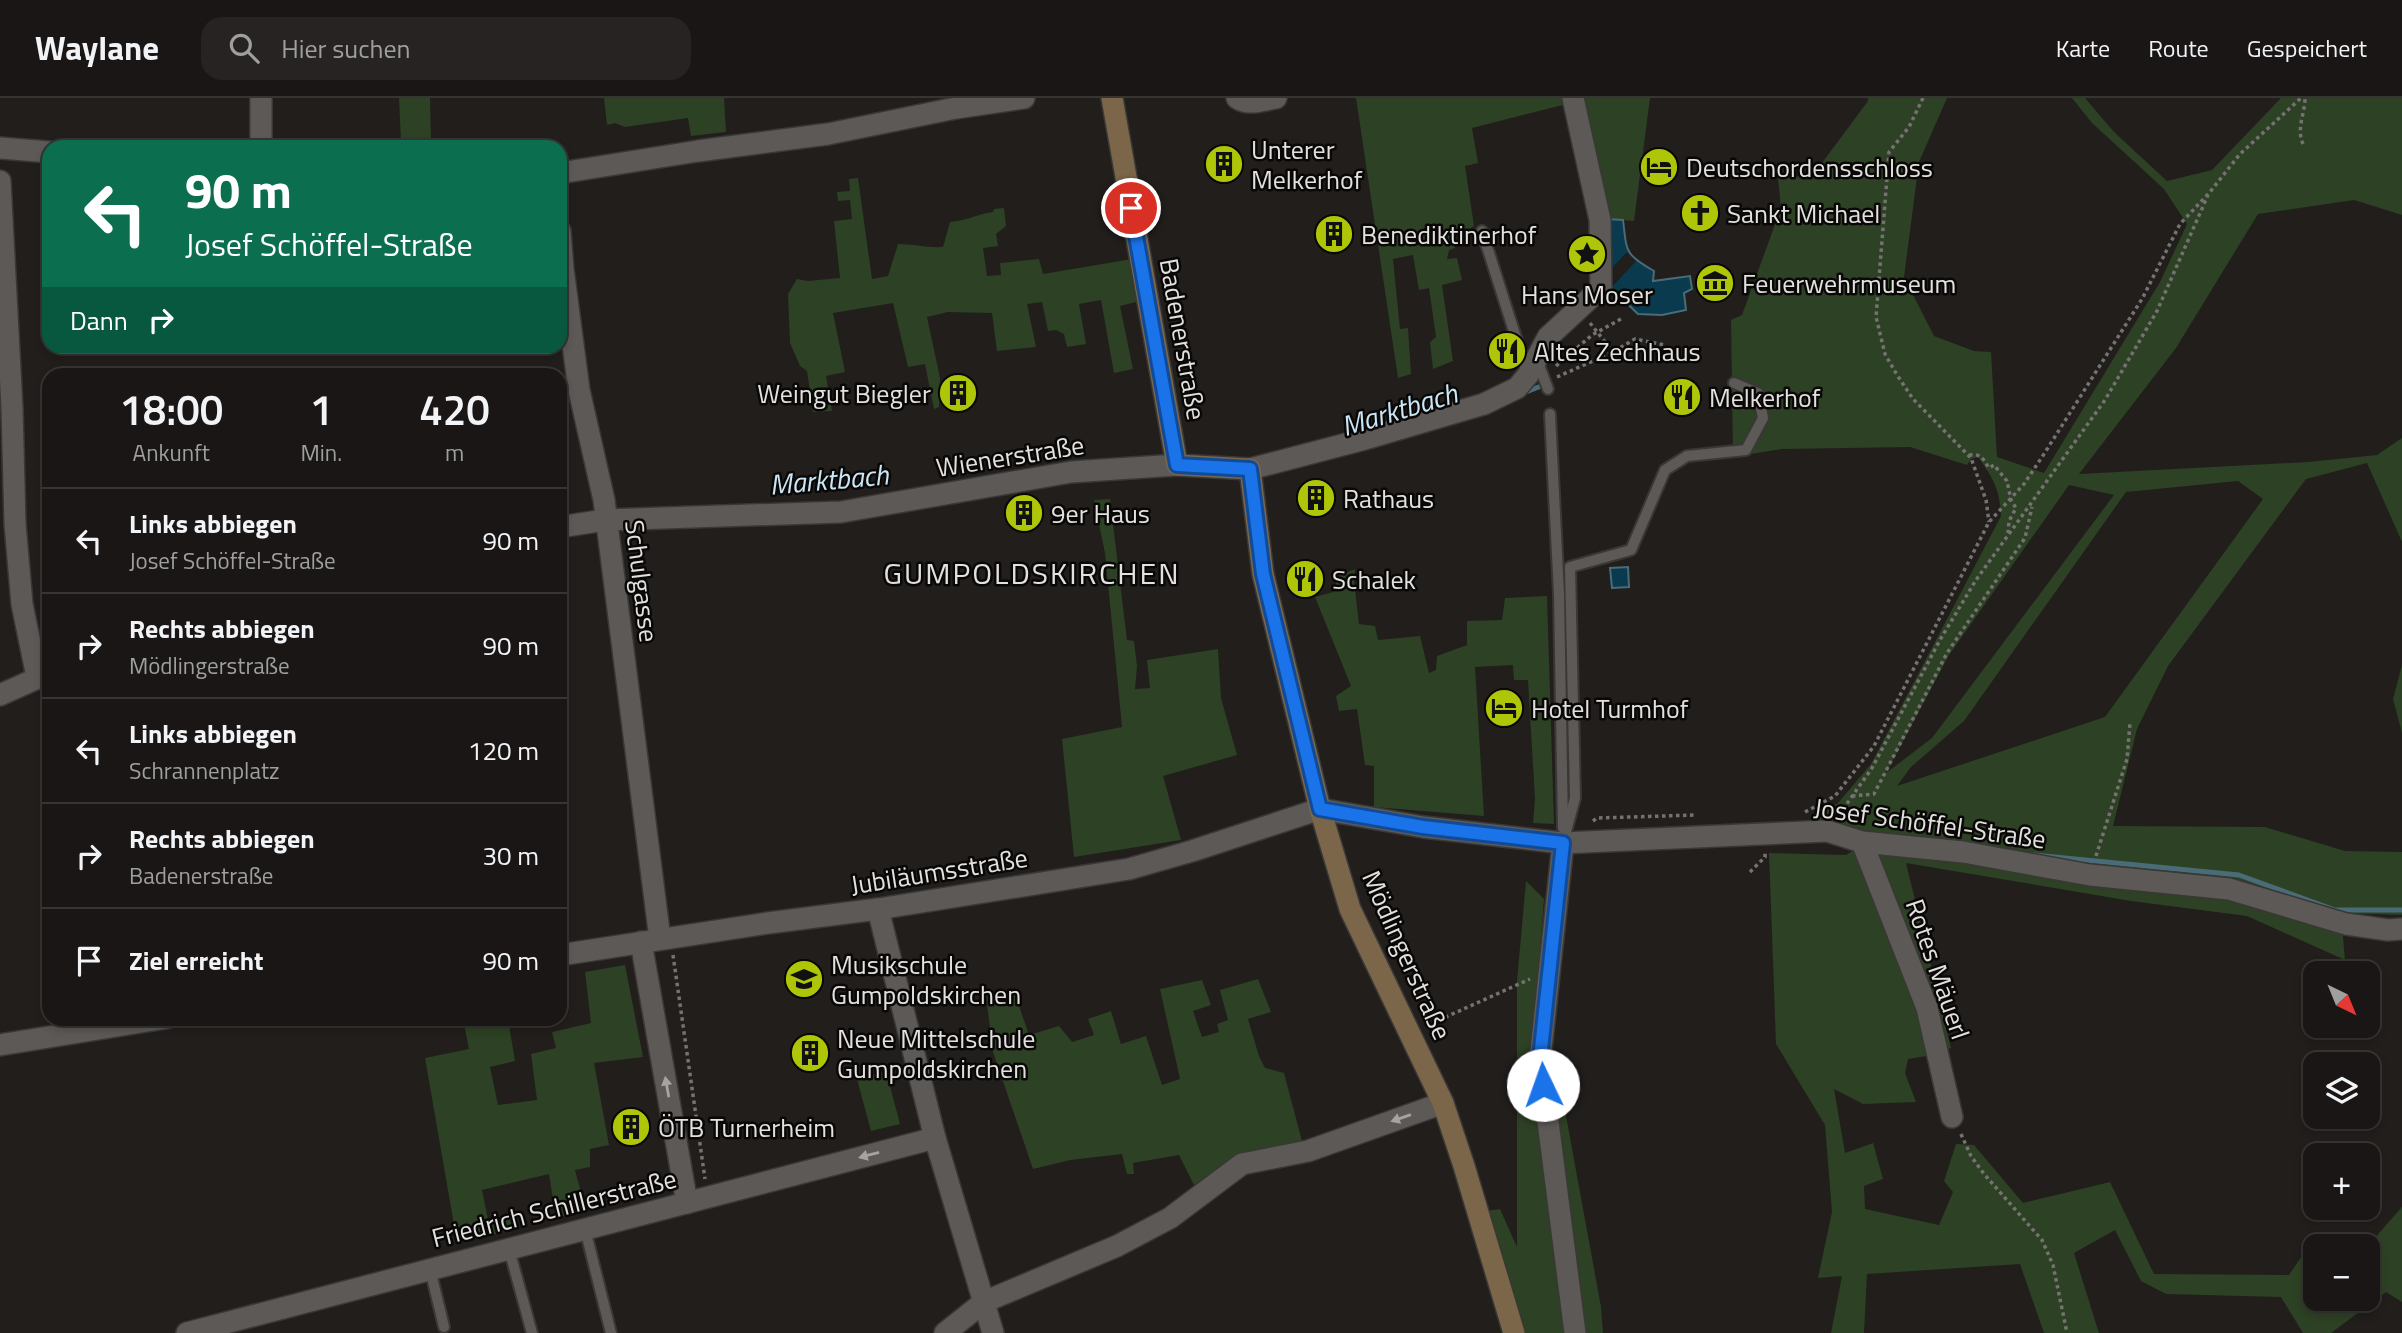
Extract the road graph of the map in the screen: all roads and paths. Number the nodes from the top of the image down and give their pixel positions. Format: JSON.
{"nodes":[{"id":1,"x":261,"y":98,"type":"edge"},
{"id":2,"x":1024,"y":98,"type":"edge"},
{"id":3,"x":1112,"y":98,"type":"edge"},
{"id":4,"x":1237,"y":98,"type":"edge"},
{"id":5,"x":1276,"y":98,"type":"edge"},
{"id":6,"x":1573,"y":98,"type":"edge"},
{"id":7,"x":1923,"y":98,"type":"edge"},
{"id":8,"x":2303,"y":98,"type":"edge"},
{"id":9,"x":261,"y":140,"type":"edge"},
{"id":10,"x":2303,"y":144,"type":"dead end"},
{"id":11,"x":0,"y":148,"type":"edge"},
{"id":12,"x":42,"y":151,"type":"edge"},
{"id":13,"x":567,"y":172,"type":"edge"},
{"id":14,"x":0,"y":181,"type":"edge"},
{"id":15,"x":2210,"y":192,"type":"junction"},
{"id":16,"x":1482,"y":231,"type":"dead end"},
{"id":17,"x":567,"y":299,"type":"edge"},
{"id":18,"x":1579,"y":309,"type":"junction"},
{"id":19,"x":1621,"y":319,"type":"dead end"},
{"id":20,"x":1597,"y":332,"type":"junction"},
{"id":21,"x":1665,"y":345,"type":"dead end"},
{"id":22,"x":1613,"y":352,"type":"junction"},
{"id":23,"x":1614,"y":359,"type":"dead end"},
{"id":24,"x":1536,"y":378,"type":"junction"},
{"id":25,"x":1734,"y":383,"type":"dead end"},
{"id":26,"x":1550,"y":414,"type":"dead end"},
{"id":27,"x":1969,"y":455,"type":"junction"},
{"id":28,"x":1177,"y":465,"type":"junction"},
{"id":29,"x":1250,"y":469,"type":"junction"},
{"id":30,"x":2011,"y":500,"type":"junction"},
{"id":31,"x":2033,"y":503,"type":"junction"},
{"id":32,"x":605,"y":520,"type":"junction"},
{"id":33,"x":1989,"y":522,"type":"junction"},
{"id":34,"x":567,"y":526,"type":"edge"},
{"id":35,"x":2008,"y":536,"type":"junction"},
{"id":36,"x":42,"y":672,"type":"edge"},
{"id":37,"x":42,"y":675,"type":"edge"},
{"id":38,"x":0,"y":695,"type":"edge"},
{"id":39,"x":2130,"y":723,"type":"dead end"},
{"id":40,"x":1852,"y":796,"type":"junction"},
{"id":41,"x":1320,"y":809,"type":"junction"},
{"id":42,"x":1803,"y":813,"type":"dead end"},
{"id":43,"x":1707,"y":815,"type":"dead end"},
{"id":44,"x":1590,"y":823,"type":"dead end"},
{"id":45,"x":1827,"y":831,"type":"junction"},
{"id":46,"x":1862,"y":842,"type":"junction"},
{"id":47,"x":1563,"y":843,"type":"junction"},
{"id":48,"x":1766,"y":851,"type":"dead end"},
{"id":49,"x":1750,"y":872,"type":"dead end"},
{"id":50,"x":2090,"y":875,"type":"junction"},
{"id":51,"x":878,"y":909,"type":"junction"},
{"id":52,"x":2402,"y":929,"type":"edge"},
{"id":53,"x":651,"y":940,"type":"junction"},
{"id":54,"x":567,"y":955,"type":"edge"},
{"id":55,"x":673,"y":956,"type":"dead end"},
{"id":56,"x":1549,"y":970,"type":"junction"},
{"id":57,"x":117,"y":1026,"type":"edge"},
{"id":58,"x":1411,"y":1033,"type":"junction"},
{"id":59,"x":0,"y":1045,"type":"edge"},
{"id":60,"x":1443,"y":1104,"type":"junction"},
{"id":61,"x":1952,"y":1117,"type":"joint"},
{"id":62,"x":935,"y":1138,"type":"junction"},
{"id":63,"x":705,"y":1181,"type":"dead end"},
{"id":64,"x":687,"y":1203,"type":"junction"},
{"id":65,"x":585,"y":1229,"type":"junction"},
{"id":66,"x":509,"y":1249,"type":"junction"},
{"id":67,"x":430,"y":1269,"type":"junction"},
{"id":68,"x":984,"y":1302,"type":"junction"},
{"id":69,"x":1574,"y":1324,"type":"edge"},
{"id":70,"x":444,"y":1326,"type":"dead end"},
{"id":71,"x":187,"y":1333,"type":"edge"},
{"id":72,"x":532,"y":1333,"type":"edge"},
{"id":73,"x":611,"y":1333,"type":"edge"},
{"id":74,"x":946,"y":1333,"type":"edge"},
{"id":75,"x":993,"y":1333,"type":"edge"},
{"id":76,"x":1514,"y":1333,"type":"edge"},
{"id":77,"x":1558,"y":1333,"type":"edge"},
{"id":78,"x":2067,"y":1333,"type":"edge"}],
"edges":[{"from":1,"to":9,"type":"street"},
{"from":2,"to":13,"type":"street"},
{"from":3,"to":28,"type":"main road","name":"Badenerstraße"},
{"from":4,"to":5,"type":"street"},
{"from":6,"to":18,"type":"street"},
{"from":7,"to":27,"type":"path"},
{"from":8,"to":10,"type":"path"},
{"from":8,"to":15,"type":"path"},
{"from":11,"to":12,"type":"street"},
{"from":14,"to":36,"type":"street"},
{"from":15,"to":30,"type":"path"},
{"from":15,"to":31,"type":"path"},
{"from":16,"to":24,"type":"lane"},
{"from":17,"to":32,"type":"street","name":"Schulgasse"},
{"from":18,"to":20,"type":"path"},
{"from":18,"to":24,"type":"street"},
{"from":19,"to":20,"type":"path"},
{"from":20,"to":22,"type":"path"},
{"from":20,"to":24,"type":"path"},
{"from":21,"to":22,"type":"path"},
{"from":22,"to":23,"type":"path"},
{"from":22,"to":24,"type":"path"},
{"from":24,"to":29,"type":"street"},
{"from":25,"to":47,"type":"lane"},
{"from":26,"to":47,"type":"lane"},
{"from":27,"to":30,"type":"path"},
{"from":27,"to":33,"type":"path"},
{"from":28,"to":29,"type":"main road"},
{"from":28,"to":32,"type":"street","name":"Wienerstraße"},
{"from":29,"to":41,"type":"main road","name":"Mödlingerstraße"},
{"from":30,"to":33,"type":"path"},
{"from":30,"to":35,"type":"path"},
{"from":31,"to":35,"type":"path"},
{"from":31,"to":40,"type":"path"},
{"from":32,"to":34,"type":"street","name":"Wienerstraße"},
{"from":32,"to":53,"type":"street","name":"Schulgasse"},
{"from":33,"to":42,"type":"path"},
{"from":35,"to":40,"type":"path"},
{"from":37,"to":38,"type":"street"},
{"from":39,"to":50,"type":"path"},
{"from":40,"to":45,"type":"path"},
{"from":41,"to":47,"type":"street","name":"Josef Schöffel-Straße"},
{"from":41,"to":51,"type":"street","name":"Jubiläumsstraße"},
{"from":41,"to":58,"type":"main road","name":"Mödlingerstraße"},
{"from":43,"to":44,"type":"path"},
{"from":45,"to":46,"type":"street","name":"Josef Schöffel-Straße"},
{"from":45,"to":47,"type":"street","name":"Josef Schöffel-Straße"},
{"from":46,"to":50,"type":"street","name":"Josef Schöffel-Straße"},
{"from":46,"to":61,"type":"street","name":"Rotes Mäuerl"},
{"from":47,"to":56,"type":"street"},
{"from":48,"to":49,"type":"path"},
{"from":50,"to":52,"type":"street","name":"Josef Schöffel-Straße"},
{"from":51,"to":53,"type":"street","name":"Jubiläumsstraße"},
{"from":51,"to":62,"type":"street"},
{"from":53,"to":54,"type":"street","name":"Jubiläumsstraße"},
{"from":64,"to":53,"type":"street","name":"Schulgasse","one_way":true},
{"from":55,"to":63,"type":"path"},
{"from":56,"to":58,"type":"path"},
{"from":56,"to":69,"type":"street"},
{"from":57,"to":59,"type":"street"},
{"from":58,"to":60,"type":"main road","name":"Mödlingerstraße"},
{"from":60,"to":68,"type":"street","one_way":true},
{"from":60,"to":76,"type":"main road","name":"Mödlingerstraße"},
{"from":61,"to":78,"type":"path"},
{"from":62,"to":64,"type":"street","name":"Friedrich Schillerstraße","one_way":true},
{"from":62,"to":68,"type":"street"},
{"from":64,"to":65,"type":"street","name":"Friedrich Schillerstraße"},
{"from":65,"to":66,"type":"street","name":"Friedrich Schillerstraße"},
{"from":65,"to":73,"type":"lane"},
{"from":66,"to":67,"type":"street","name":"Friedrich Schillerstraße"},
{"from":66,"to":72,"type":"lane"},
{"from":67,"to":70,"type":"lane"},
{"from":67,"to":71,"type":"street","name":"Friedrich Schillerstraße"},
{"from":68,"to":74,"type":"street"},
{"from":68,"to":75,"type":"street"},
{"from":69,"to":77,"type":"street"}]}
